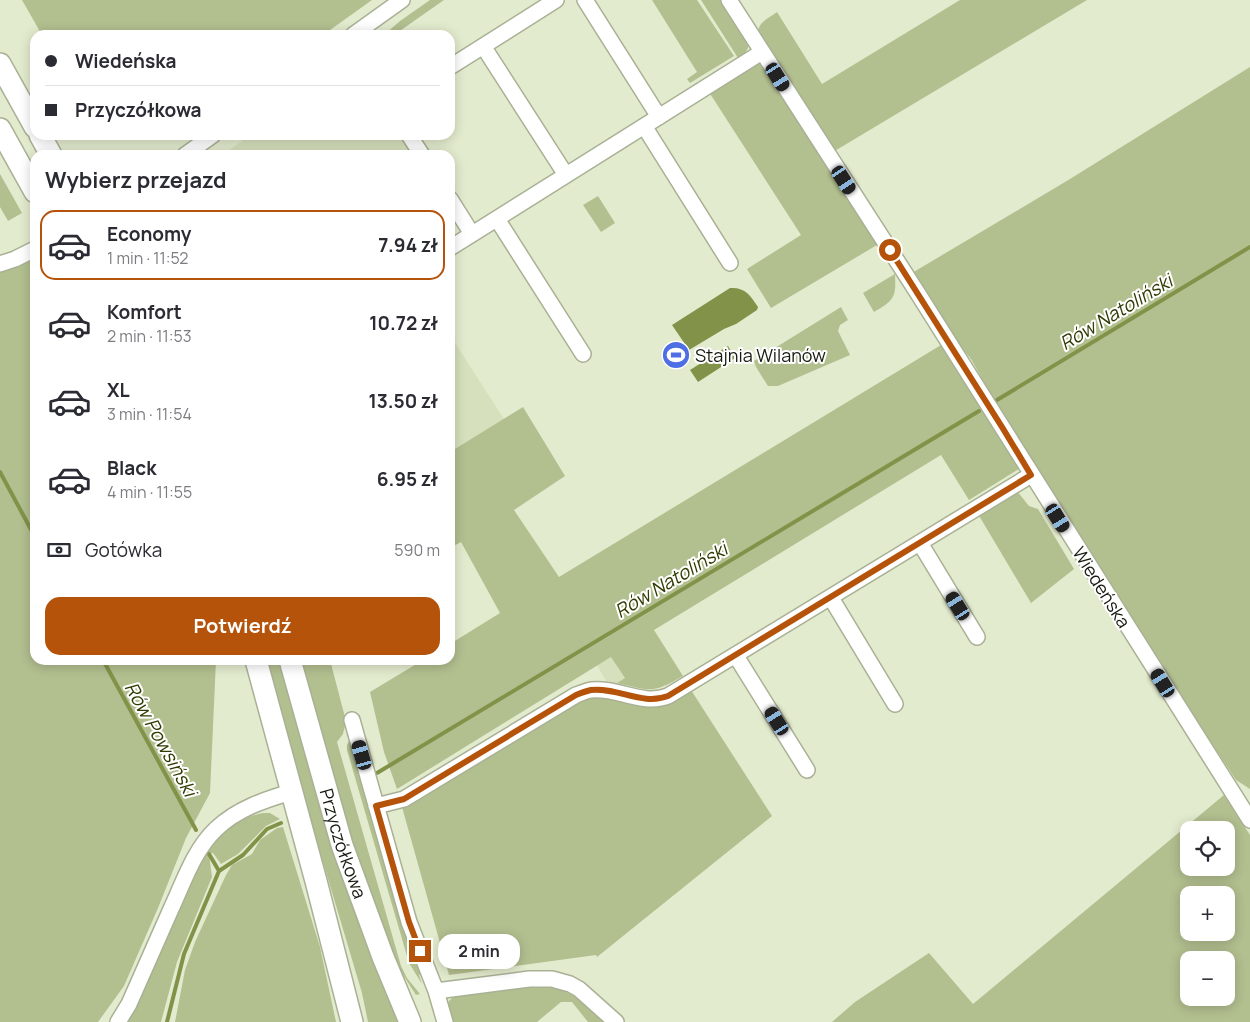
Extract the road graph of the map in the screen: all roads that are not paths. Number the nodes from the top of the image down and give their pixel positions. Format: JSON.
{"nodes":[{"id":1,"x":402,"y":0,"type":"edge"},
{"id":2,"x":556,"y":0,"type":"edge"},
{"id":3,"x":585,"y":0,"type":"edge"},
{"id":4,"x":729,"y":0,"type":"edge"},
{"id":5,"x":360,"y":30,"type":"edge"},
{"id":6,"x":483,"y":46,"type":"junction"},
{"id":7,"x":762,"y":52,"type":"junction"},
{"id":8,"x":0,"y":64,"type":"edge"},
{"id":9,"x":455,"y":64,"type":"edge"},
{"id":10,"x":659,"y":117,"type":"junction"},
{"id":11,"x":30,"y":118,"type":"edge"},
{"id":12,"x":644,"y":126,"type":"junction"},
{"id":13,"x":0,"y":129,"type":"edge"},
{"id":14,"x":207,"y":140,"type":"edge"},
{"id":15,"x":192,"y":150,"type":"edge"},
{"id":16,"x":566,"y":175,"type":"junction"},
{"id":17,"x":30,"y":183,"type":"edge"},
{"id":18,"x":455,"y":207,"type":"edge"},
{"id":19,"x":497,"y":219,"type":"junction"},
{"id":20,"x":472,"y":234,"type":"junction"},
{"id":21,"x":455,"y":245,"type":"edge"},
{"id":22,"x":30,"y":252,"type":"edge"},
{"id":23,"x":730,"y":263,"type":"dead end"},
{"id":24,"x":0,"y":264,"type":"edge"},
{"id":25,"x":583,"y":354,"type":"dead end"},
{"id":26,"x":1031,"y":475,"type":"junction"},
{"id":27,"x":920,"y":543,"type":"junction"},
{"id":28,"x":831,"y":598,"type":"junction"},
{"id":29,"x":977,"y":637,"type":"dead end"},
{"id":30,"x":736,"y":656,"type":"junction"},
{"id":31,"x":257,"y":665,"type":"edge"},
{"id":32,"x":291,"y":665,"type":"edge"},
{"id":33,"x":895,"y":704,"type":"dead end"},
{"id":34,"x":352,"y":720,"type":"dead end"},
{"id":35,"x":807,"y":770,"type":"dead end"},
{"id":36,"x":291,"y":792,"type":"junction"},
{"id":37,"x":376,"y":806,"type":"junction"},
{"id":38,"x":1250,"y":820,"type":"edge"},
{"id":39,"x":436,"y":991,"type":"junction"},
{"id":40,"x":118,"y":1022,"type":"edge"},
{"id":41,"x":352,"y":1022,"type":"edge"},
{"id":42,"x":410,"y":1022,"type":"edge"},
{"id":43,"x":445,"y":1022,"type":"edge"},
{"id":44,"x":616,"y":1022,"type":"edge"}],
"edges":[{"from":1,"to":5,"type":"street"},
{"from":2,"to":6,"type":"street"},
{"from":3,"to":10,"type":"street"},
{"from":4,"to":7,"type":"street","name":"Wiedeńska"},
{"from":6,"to":9,"type":"street"},
{"from":6,"to":16,"type":"street"},
{"from":7,"to":10,"type":"street"},
{"from":7,"to":26,"type":"street","name":"Wiedeńska"},
{"from":8,"to":11,"type":"main road"},
{"from":10,"to":12,"type":"street"},
{"from":12,"to":16,"type":"street"},
{"from":12,"to":23,"type":"street"},
{"from":13,"to":17,"type":"main road"},
{"from":14,"to":15,"type":"street"},
{"from":16,"to":19,"type":"street"},
{"from":18,"to":20,"type":"street"},
{"from":19,"to":20,"type":"street"},
{"from":19,"to":25,"type":"street"},
{"from":20,"to":21,"type":"street"},
{"from":22,"to":24,"type":"street"},
{"from":26,"to":27,"type":"street"},
{"from":26,"to":38,"type":"street","name":"Wiedeńska"},
{"from":27,"to":28,"type":"street"},
{"from":27,"to":29,"type":"street"},
{"from":28,"to":30,"type":"street"},
{"from":28,"to":33,"type":"street"},
{"from":30,"to":35,"type":"street"},
{"from":30,"to":37,"type":"street"},
{"from":31,"to":36,"type":"main road","name":"Przyczółkowa"},
{"from":32,"to":42,"type":"main road","name":"Przyczółkowa"},
{"from":34,"to":37,"type":"street"},
{"from":36,"to":40,"type":"street"},
{"from":36,"to":41,"type":"main road","name":"Przyczółkowa"},
{"from":37,"to":39,"type":"street"},
{"from":39,"to":43,"type":"street"},
{"from":39,"to":44,"type":"street"}]}
